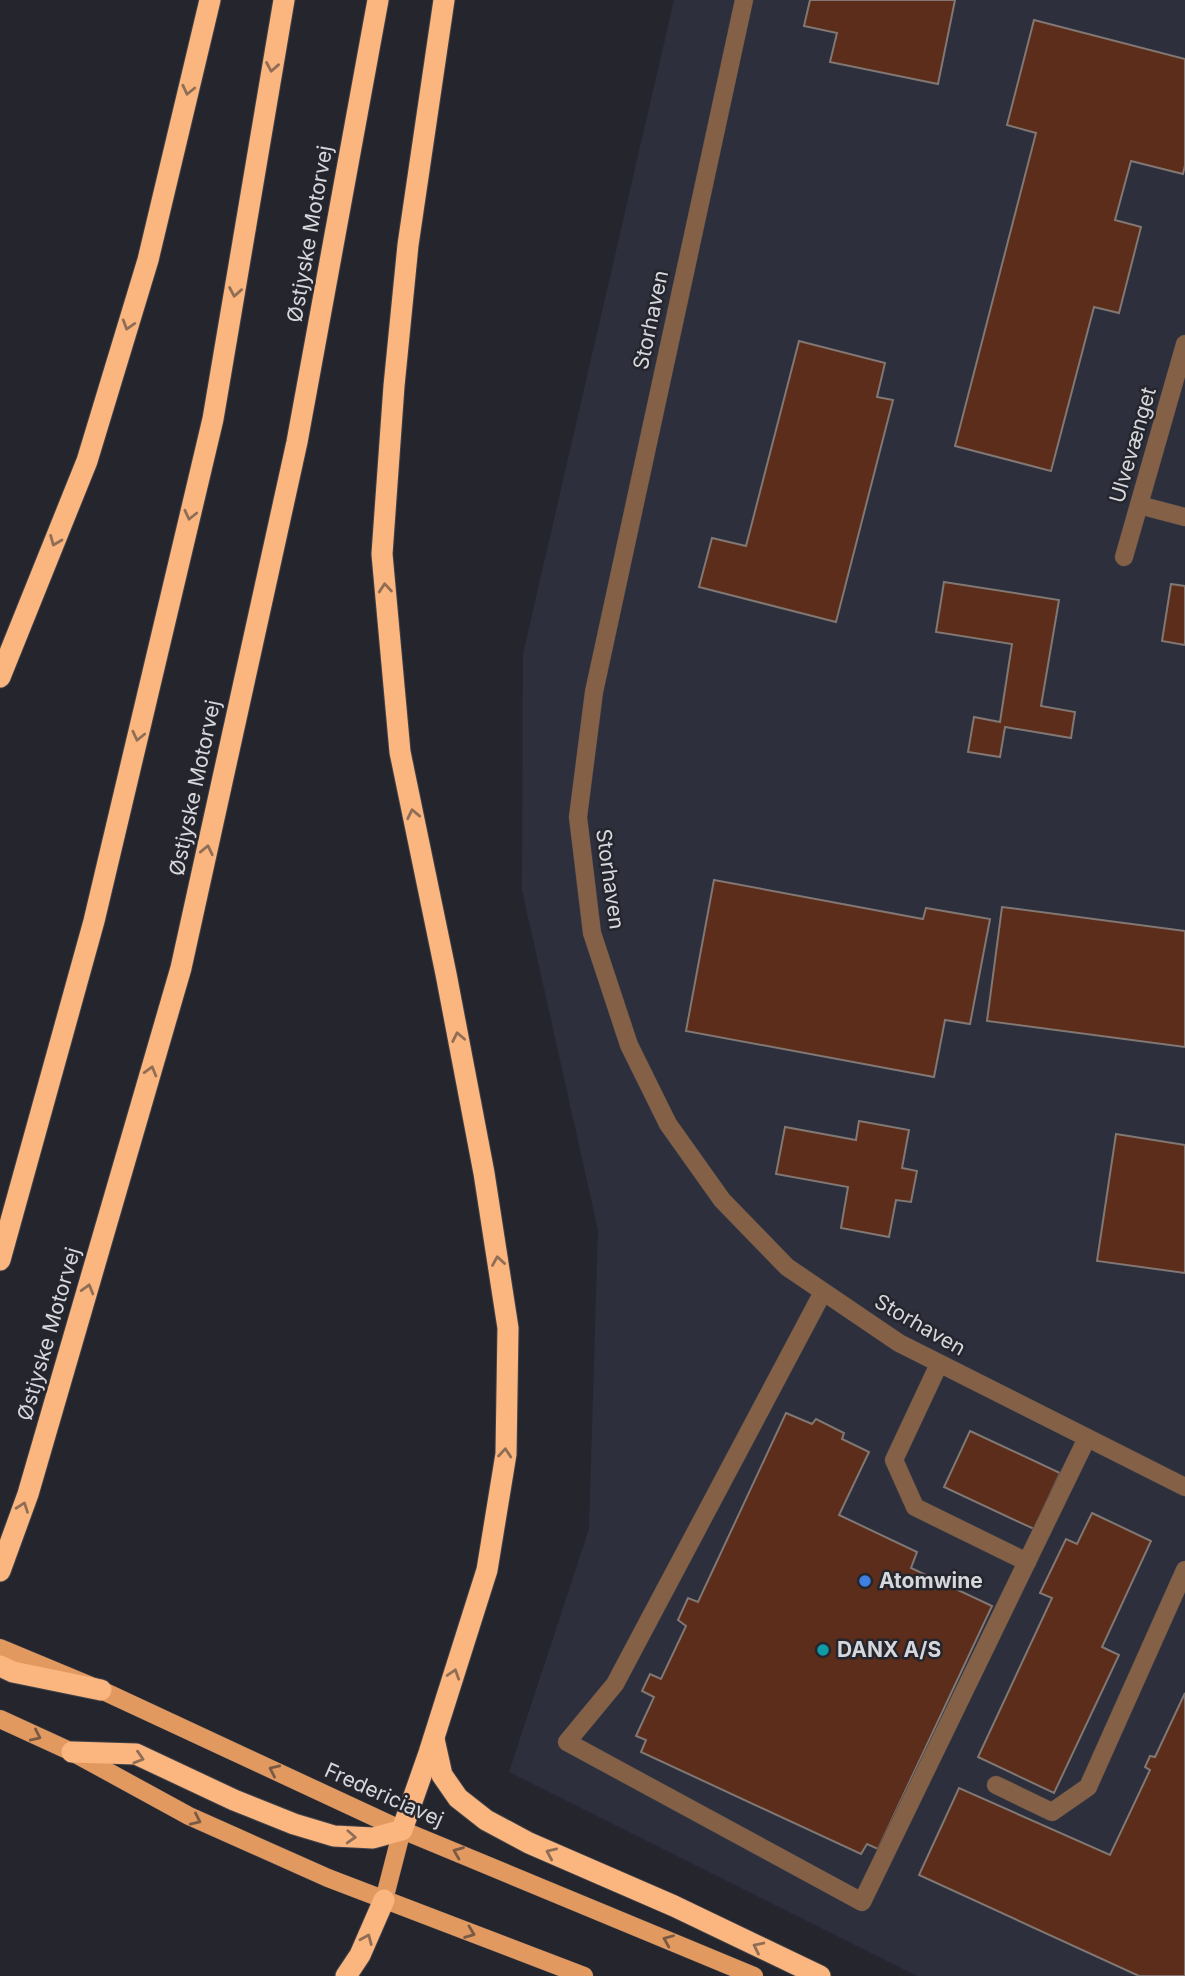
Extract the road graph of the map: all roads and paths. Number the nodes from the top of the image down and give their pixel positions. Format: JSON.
{"nodes":[{"id":1,"x":209,"y":0,"type":"edge"},
{"id":2,"x":284,"y":0,"type":"edge"},
{"id":3,"x":378,"y":0,"type":"edge"},
{"id":4,"x":444,"y":0,"type":"edge"},
{"id":5,"x":744,"y":0,"type":"edge"},
{"id":6,"x":1185,"y":344,"type":"edge"},
{"id":7,"x":1139,"y":505,"type":"junction"},
{"id":8,"x":1185,"y":517,"type":"edge"},
{"id":9,"x":1124,"y":558,"type":"dead end"},
{"id":10,"x":0,"y":677,"type":"edge"},
{"id":11,"x":0,"y":1260,"type":"edge"},
{"id":12,"x":822,"y":1292,"type":"junction"},
{"id":13,"x":939,"y":1364,"type":"junction"},
{"id":14,"x":1087,"y":1438,"type":"junction"},
{"id":15,"x":1185,"y":1487,"type":"edge"},
{"id":16,"x":1027,"y":1562,"type":"junction"},
{"id":17,"x":1185,"y":1570,"type":"edge"},
{"id":18,"x":0,"y":1571,"type":"edge"},
{"id":19,"x":0,"y":1648,"type":"edge"},
{"id":20,"x":0,"y":1666,"type":"edge"},
{"id":21,"x":101,"y":1690,"type":"junction"},
{"id":22,"x":0,"y":1719,"type":"edge"},
{"id":23,"x":434,"y":1739,"type":"junction"},
{"id":24,"x":72,"y":1752,"type":"junction"},
{"id":25,"x":996,"y":1785,"type":"dead end"},
{"id":26,"x":402,"y":1830,"type":"junction"},
{"id":27,"x":384,"y":1900,"type":"junction"},
{"id":28,"x":346,"y":1976,"type":"edge"},
{"id":29,"x":584,"y":1976,"type":"edge"},
{"id":30,"x":754,"y":1976,"type":"edge"},
{"id":31,"x":820,"y":1976,"type":"edge"}],
"edges":[{"from":1,"to":10,"type":"highway","one_way":true},
{"from":2,"to":11,"type":"highway","one_way":true},
{"from":18,"to":3,"type":"highway","name":"Østjyske Motorvej","one_way":true},
{"from":23,"to":4,"type":"highway","one_way":true},
{"from":5,"to":12,"type":"street","name":"Storhaven"},
{"from":6,"to":7,"type":"street","name":"Ulvevænget"},
{"from":7,"to":8,"type":"street"},
{"from":7,"to":9,"type":"street","name":"Ulvevænget"},
{"from":12,"to":13,"type":"street","name":"Storhaven"},
{"from":12,"to":16,"type":"street"},
{"from":13,"to":14,"type":"street","name":"Storhaven"},
{"from":13,"to":16,"type":"street"},
{"from":14,"to":15,"type":"street","name":"Storhaven"},
{"from":14,"to":16,"type":"street"},
{"from":17,"to":25,"type":"street"},
{"from":19,"to":21,"type":"main road","name":"Fredericiavej"},
{"from":20,"to":21,"type":"highway"},
{"from":26,"to":21,"type":"main road","name":"Fredericiavej","one_way":true},
{"from":22,"to":24,"type":"main road","one_way":true},
{"from":23,"to":26,"type":"highway"},
{"from":31,"to":23,"type":"highway","one_way":true},
{"from":24,"to":26,"type":"highway","one_way":true},
{"from":24,"to":27,"type":"main road","one_way":true},
{"from":26,"to":27,"type":"main road"},
{"from":30,"to":26,"type":"main road","name":"Fredericiavej","one_way":true},
{"from":28,"to":27,"type":"highway","one_way":true},
{"from":27,"to":29,"type":"main road","one_way":true}]}
